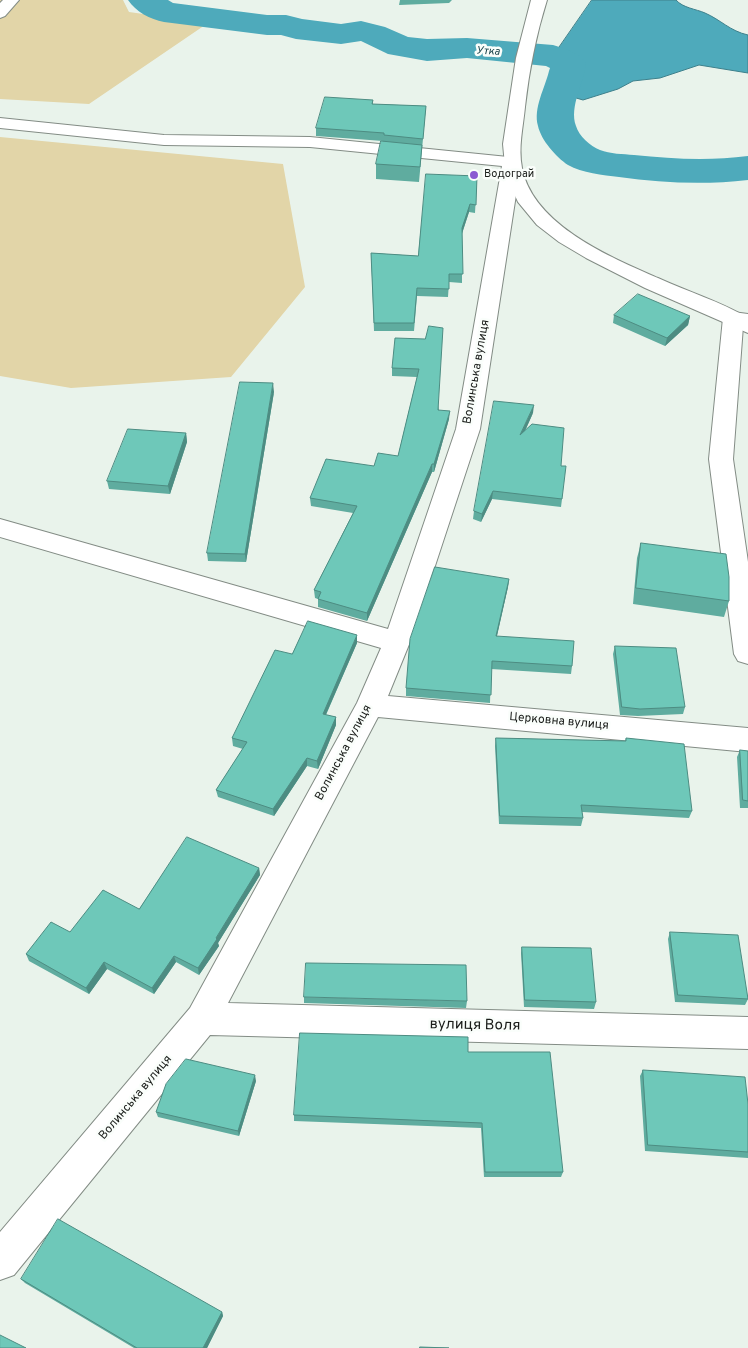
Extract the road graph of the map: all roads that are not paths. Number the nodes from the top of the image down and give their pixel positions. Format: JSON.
{"nodes":[{"id":1,"x":11,"y":0,"type":"edge"},
{"id":2,"x":539,"y":0,"type":"edge"},
{"id":3,"x":0,"y":13,"type":"edge"},
{"id":4,"x":0,"y":123,"type":"edge"},
{"id":5,"x":512,"y":162,"type":"junction"},
{"id":6,"x":743,"y":322,"type":"edge"},
{"id":7,"x":0,"y":528,"type":"edge"},
{"id":8,"x":397,"y":642,"type":"junction"},
{"id":9,"x":748,"y":654,"type":"edge"},
{"id":10,"x":370,"y":704,"type":"junction"},
{"id":11,"x":748,"y":740,"type":"edge"},
{"id":12,"x":202,"y":1019,"type":"junction"},
{"id":13,"x":748,"y":1033,"type":"edge"},
{"id":14,"x":0,"y":1261,"type":"edge"}],
"edges":[{"from":1,"to":3,"type":"street"},
{"from":2,"to":5,"type":"street","name":"Волинська вулиця"},
{"from":4,"to":5,"type":"street"},
{"from":5,"to":6,"type":"street"},
{"from":5,"to":8,"type":"street","name":"Волинська вулиця"},
{"from":6,"to":9,"type":"street"},
{"from":7,"to":8,"type":"street"},
{"from":8,"to":10,"type":"street","name":"Волинська вулиця"},
{"from":10,"to":11,"type":"street","name":"Церковна вулиця"},
{"from":10,"to":12,"type":"street","name":"Волинська вулиця"},
{"from":12,"to":13,"type":"street","name":"вулиця Воля"},
{"from":12,"to":14,"type":"street","name":"Волинська вулиця"}]}
